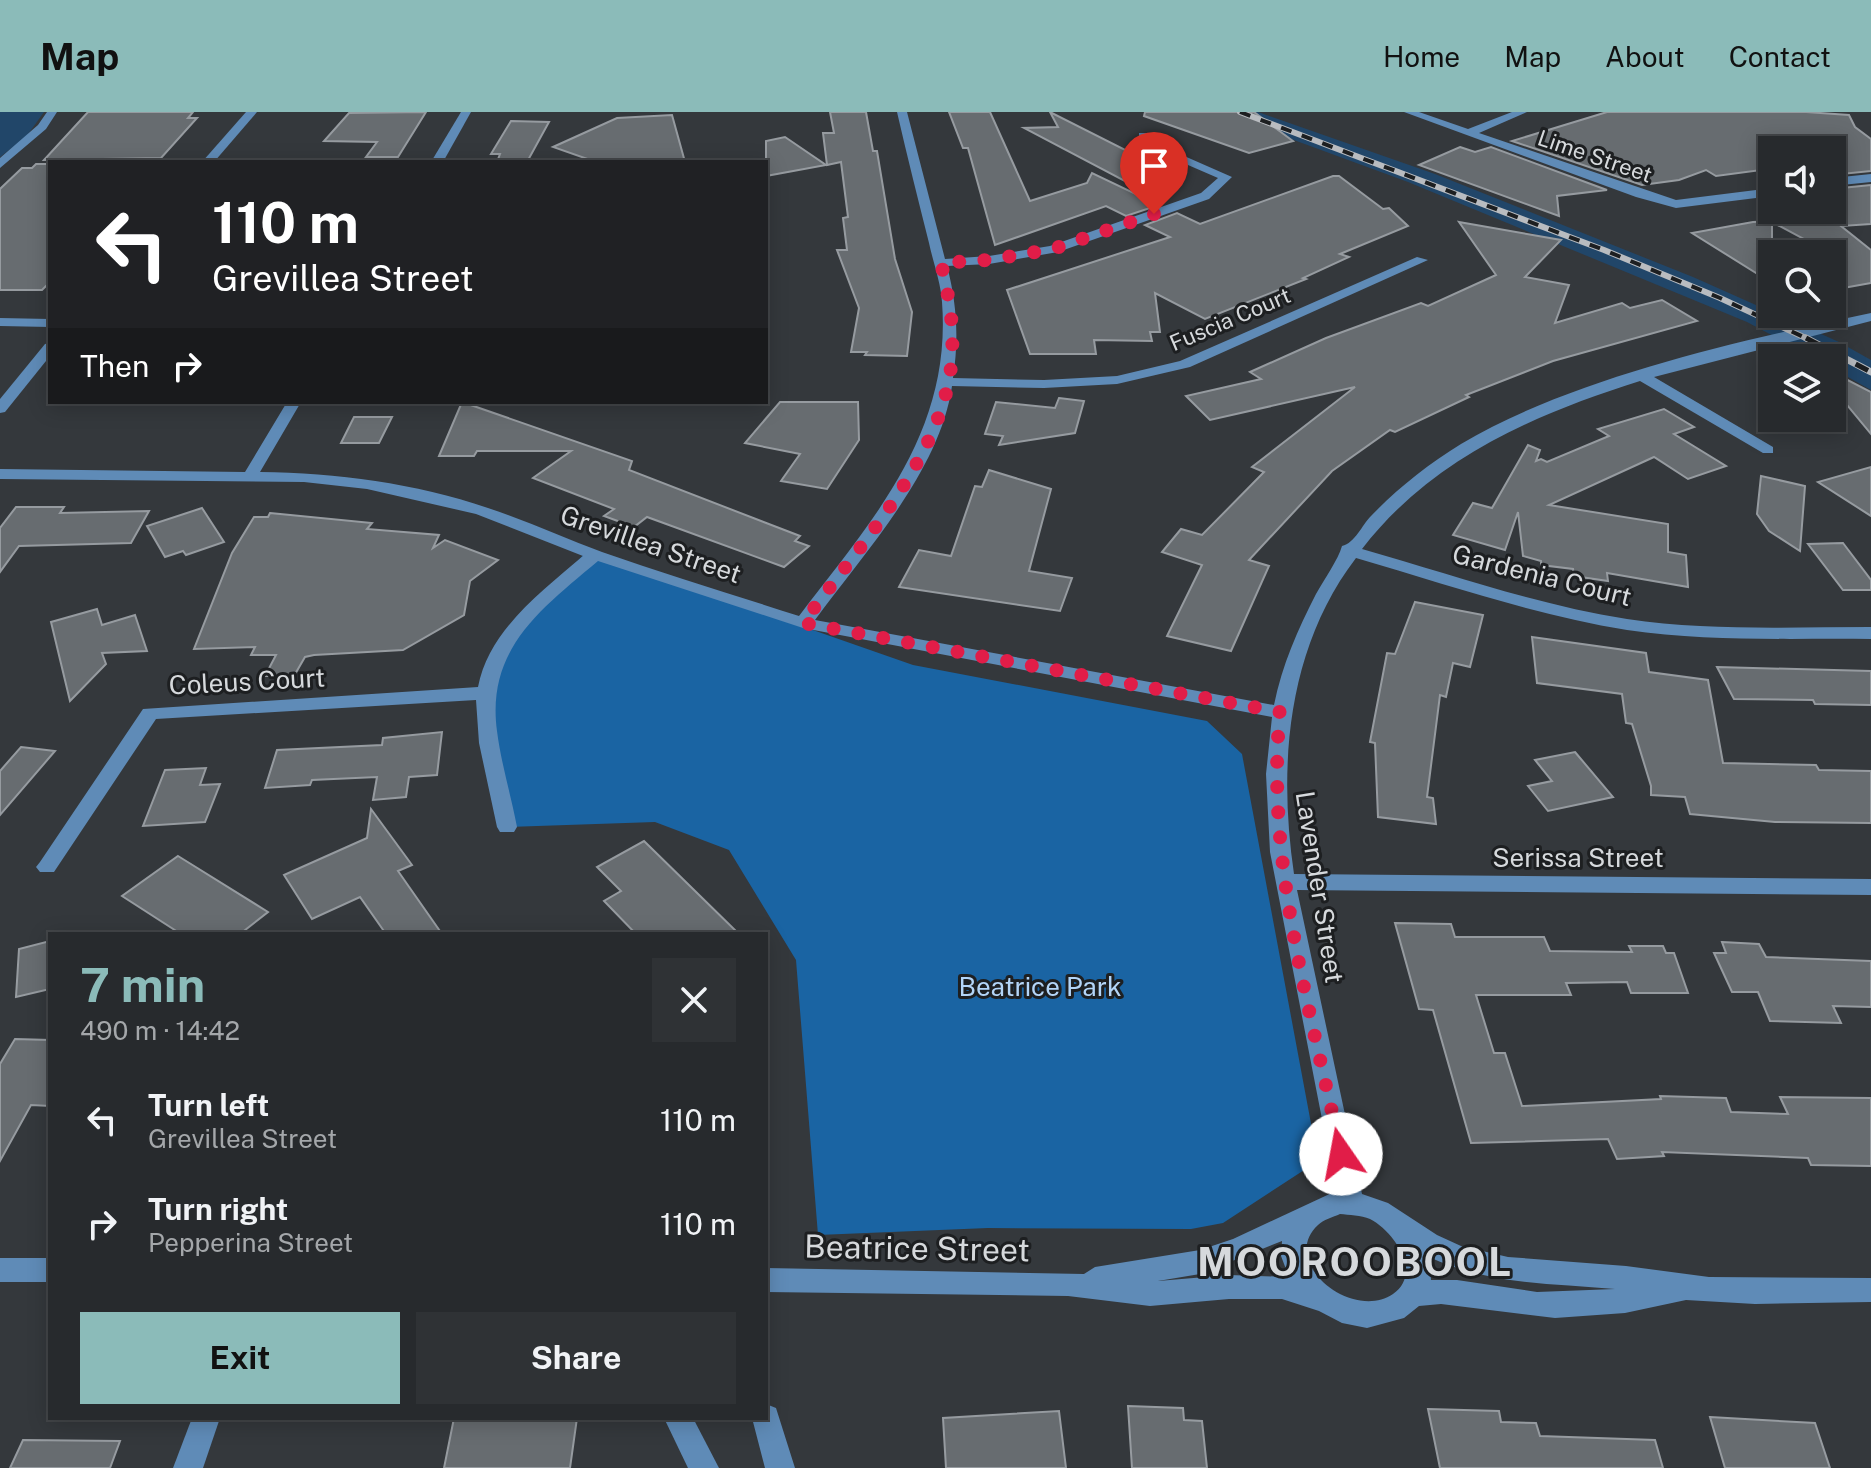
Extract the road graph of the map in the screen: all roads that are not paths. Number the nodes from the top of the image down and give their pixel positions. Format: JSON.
{"nodes":[{"id":1,"x":52,"y":112,"type":"edge"},
{"id":2,"x":252,"y":112,"type":"edge"},
{"id":3,"x":466,"y":112,"type":"edge"},
{"id":4,"x":902,"y":112,"type":"edge"},
{"id":5,"x":1409,"y":112,"type":"edge"},
{"id":6,"x":1522,"y":112,"type":"edge"},
{"id":7,"x":1469,"y":133,"type":"junction"},
{"id":8,"x":1143,"y":135,"type":"dead end"},
{"id":9,"x":210,"y":160,"type":"edge"},
{"id":10,"x":438,"y":160,"type":"edge"},
{"id":11,"x":0,"y":164,"type":"edge"},
{"id":12,"x":1871,"y":178,"type":"edge"},
{"id":13,"x":1846,"y":181,"type":"edge"},
{"id":14,"x":1758,"y":194,"type":"edge"},
{"id":15,"x":1422,"y":260,"type":"dead end"},
{"id":16,"x":941,"y":263,"type":"junction"},
{"id":17,"x":1871,"y":317,"type":"edge"},
{"id":18,"x":0,"y":322,"type":"edge"},
{"id":19,"x":48,"y":323,"type":"edge"},
{"id":20,"x":48,"y":349,"type":"edge"},
{"id":21,"x":1641,"y":375,"type":"junction"},
{"id":22,"x":949,"y":382,"type":"junction"},
{"id":23,"x":293,"y":404,"type":"edge"},
{"id":24,"x":0,"y":409,"type":"edge"},
{"id":25,"x":1768,"y":450,"type":"dead end"},
{"id":26,"x":0,"y":474,"type":"edge"},
{"id":27,"x":250,"y":476,"type":"junction"},
{"id":28,"x":1348,"y":550,"type":"junction"},
{"id":29,"x":595,"y":555,"type":"junction"},
{"id":30,"x":803,"y":623,"type":"junction"},
{"id":31,"x":1871,"y":633,"type":"edge"},
{"id":32,"x":485,"y":693,"type":"junction"},
{"id":33,"x":1280,"y":712,"type":"junction"},
{"id":34,"x":507,"y":827,"type":"dead end"},
{"id":35,"x":47,"y":867,"type":"dead end"},
{"id":36,"x":1286,"y":882,"type":"junction"},
{"id":37,"x":1871,"y":887,"type":"edge"},
{"id":38,"x":1351,"y":1203,"type":"junction"},
{"id":39,"x":1304,"y":1218,"type":"junction"},
{"id":40,"x":1398,"y":1224,"type":"junction"},
{"id":41,"x":0,"y":1270,"type":"edge"},
{"id":42,"x":48,"y":1270,"type":"edge"},
{"id":43,"x":768,"y":1280,"type":"edge"},
{"id":44,"x":1068,"y":1284,"type":"junction"},
{"id":45,"x":1689,"y":1288,"type":"junction"},
{"id":46,"x":1871,"y":1290,"type":"edge"},
{"id":47,"x":1410,"y":1296,"type":"junction"},
{"id":48,"x":1320,"y":1299,"type":"junction"},
{"id":49,"x":205,"y":1420,"type":"edge"},
{"id":50,"x":679,"y":1420,"type":"edge"},
{"id":51,"x":767,"y":1420,"type":"edge"},
{"id":52,"x":188,"y":1468,"type":"edge"},
{"id":53,"x":704,"y":1468,"type":"edge"},
{"id":54,"x":780,"y":1468,"type":"edge"}],
"edges":[{"from":1,"to":11,"type":"street"},
{"from":2,"to":9,"type":"street"},
{"from":3,"to":10,"type":"street"},
{"from":4,"to":16,"type":"street"},
{"from":5,"to":7,"type":"street","name":"Lime Street"},
{"from":6,"to":7,"type":"street"},
{"from":7,"to":14,"type":"street","name":"Lime Street"},
{"from":8,"to":16,"type":"street"},
{"from":12,"to":13,"type":"street"},
{"from":15,"to":22,"type":"street","name":"Fuscia Court"},
{"from":16,"to":22,"type":"street"},
{"from":17,"to":21,"type":"street","name":"Lavender Street"},
{"from":18,"to":19,"type":"street"},
{"from":20,"to":24,"type":"street"},
{"from":21,"to":25,"type":"street"},
{"from":21,"to":28,"type":"street","name":"Lavender Street"},
{"from":22,"to":30,"type":"street"},
{"from":23,"to":27,"type":"street"},
{"from":26,"to":27,"type":"street","name":"Grevillea Street"},
{"from":27,"to":29,"type":"street","name":"Grevillea Street"},
{"from":28,"to":31,"type":"street","name":"Gardenia Court"},
{"from":28,"to":33,"type":"street","name":"Lavender Street"},
{"from":29,"to":30,"type":"street","name":"Grevillea Street"},
{"from":29,"to":32,"type":"street"},
{"from":30,"to":33,"type":"street","name":"Grevillea Street"},
{"from":32,"to":34,"type":"street"},
{"from":32,"to":35,"type":"street","name":"Coleus Court"},
{"from":33,"to":36,"type":"street","name":"Lavender Street"},
{"from":36,"to":37,"type":"street","name":"Serissa Street"},
{"from":36,"to":38,"type":"street","name":"Lavender Street"},
{"from":38,"to":39,"type":"street"},
{"from":38,"to":40,"type":"street"},
{"from":39,"to":44,"type":"street","name":"Beatrice Street"},
{"from":39,"to":48,"type":"street"},
{"from":40,"to":45,"type":"street"},
{"from":40,"to":47,"type":"street"},
{"from":41,"to":42,"type":"street"},
{"from":43,"to":44,"type":"street","name":"Beatrice Street"},
{"from":44,"to":48,"type":"street","name":"Beatrice Street"},
{"from":45,"to":46,"type":"street"},
{"from":45,"to":47,"type":"street"},
{"from":47,"to":48,"type":"street"},
{"from":49,"to":52,"type":"street"},
{"from":50,"to":53,"type":"street"},
{"from":51,"to":54,"type":"street"}]}
